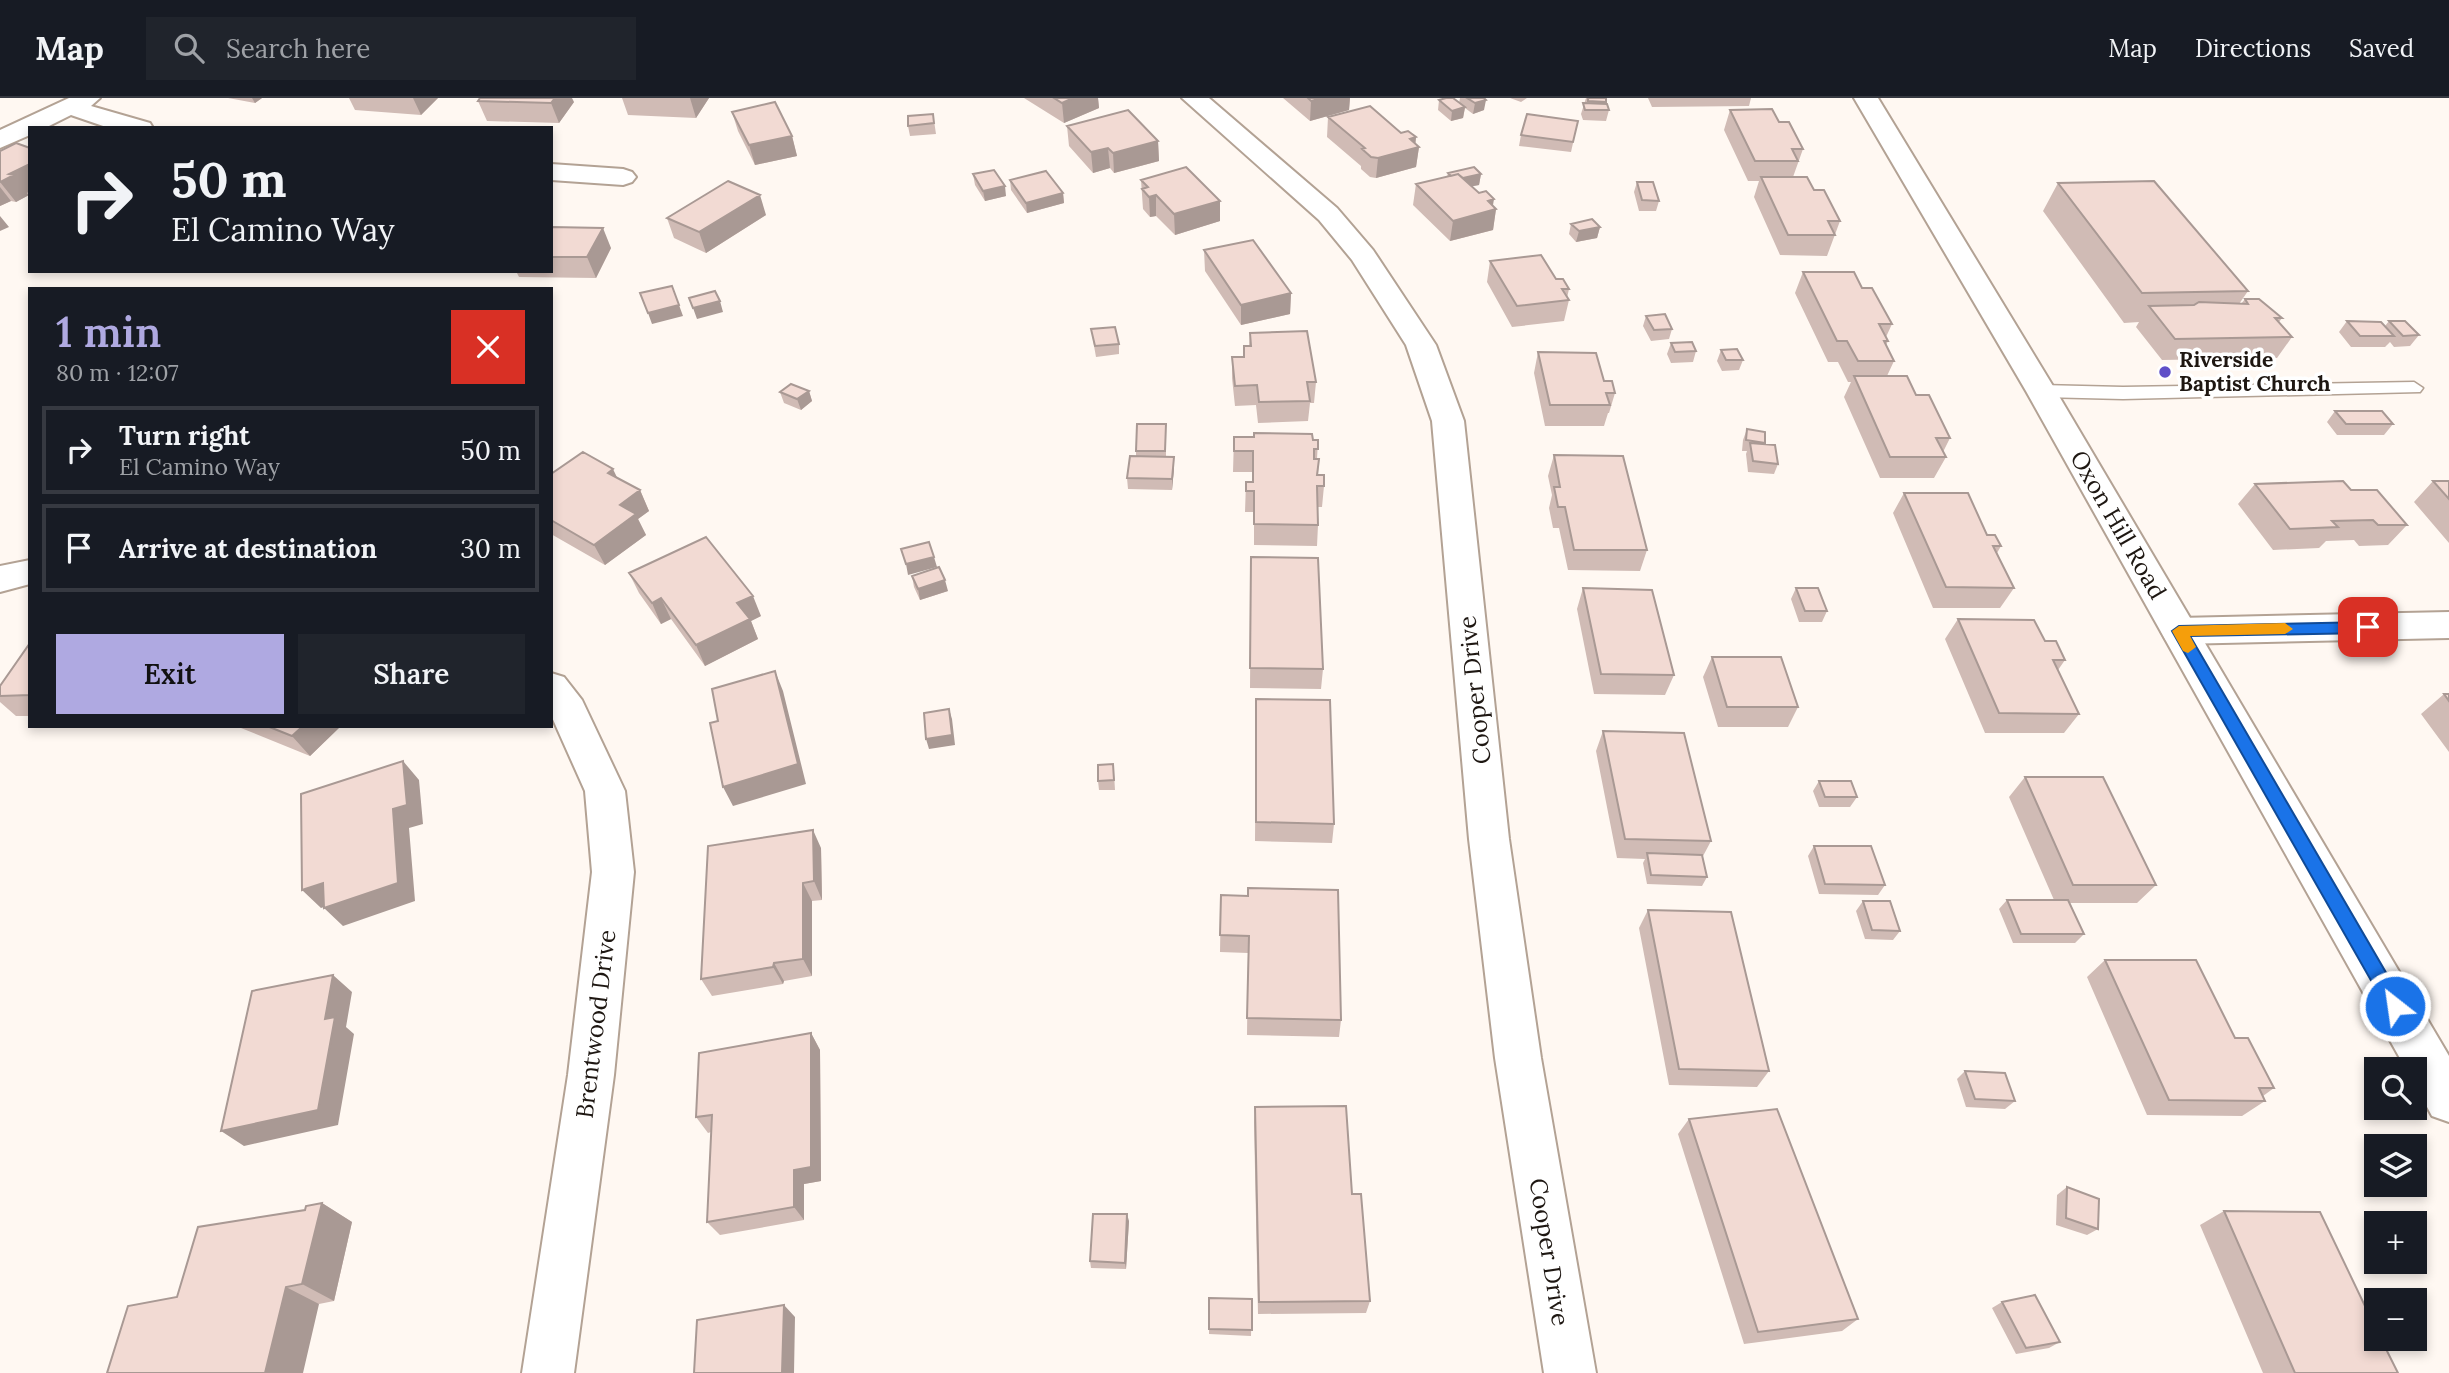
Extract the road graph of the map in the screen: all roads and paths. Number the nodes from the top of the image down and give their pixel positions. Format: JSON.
{"nodes":[{"id":1,"x":1194,"y":98,"type":"edge"},
{"id":2,"x":1866,"y":98,"type":"edge"},
{"id":3,"x":79,"y":102,"type":"edge"},
{"id":4,"x":29,"y":126,"type":"edge"},
{"id":5,"x":133,"y":126,"type":"edge"},
{"id":6,"x":28,"y":127,"type":"edge"},
{"id":7,"x":0,"y":140,"type":"edge"},
{"id":8,"x":553,"y":172,"type":"edge"},
{"id":9,"x":624,"y":177,"type":"dead end"},
{"id":10,"x":2414,"y":388,"type":"dead end"},
{"id":11,"x":2041,"y":391,"type":"junction"},
{"id":12,"x":28,"y":572,"type":"edge"},
{"id":13,"x":0,"y":579,"type":"edge"},
{"id":14,"x":2449,"y":625,"type":"edge"},
{"id":15,"x":2179,"y":631,"type":"junction"},
{"id":16,"x":553,"y":690,"type":"edge"},
{"id":17,"x":2449,"y":1100,"type":"edge"},
{"id":18,"x":548,"y":1373,"type":"edge"},
{"id":19,"x":1570,"y":1373,"type":"edge"}],
"edges":[{"from":1,"to":19,"type":"street","name":"Cooper Drive"},
{"from":2,"to":11,"type":"street","name":"Oxon Hill Road"},
{"from":3,"to":4,"type":"street"},
{"from":3,"to":5,"type":"street"},
{"from":6,"to":7,"type":"street"},
{"from":8,"to":9,"type":"street"},
{"from":10,"to":11,"type":"lane"},
{"from":11,"to":15,"type":"street","name":"Oxon Hill Road"},
{"from":12,"to":13,"type":"street"},
{"from":14,"to":15,"type":"street"},
{"from":15,"to":17,"type":"street","name":"Oxon Hill Road"},
{"from":16,"to":18,"type":"street","name":"Brentwood Drive"}]}
